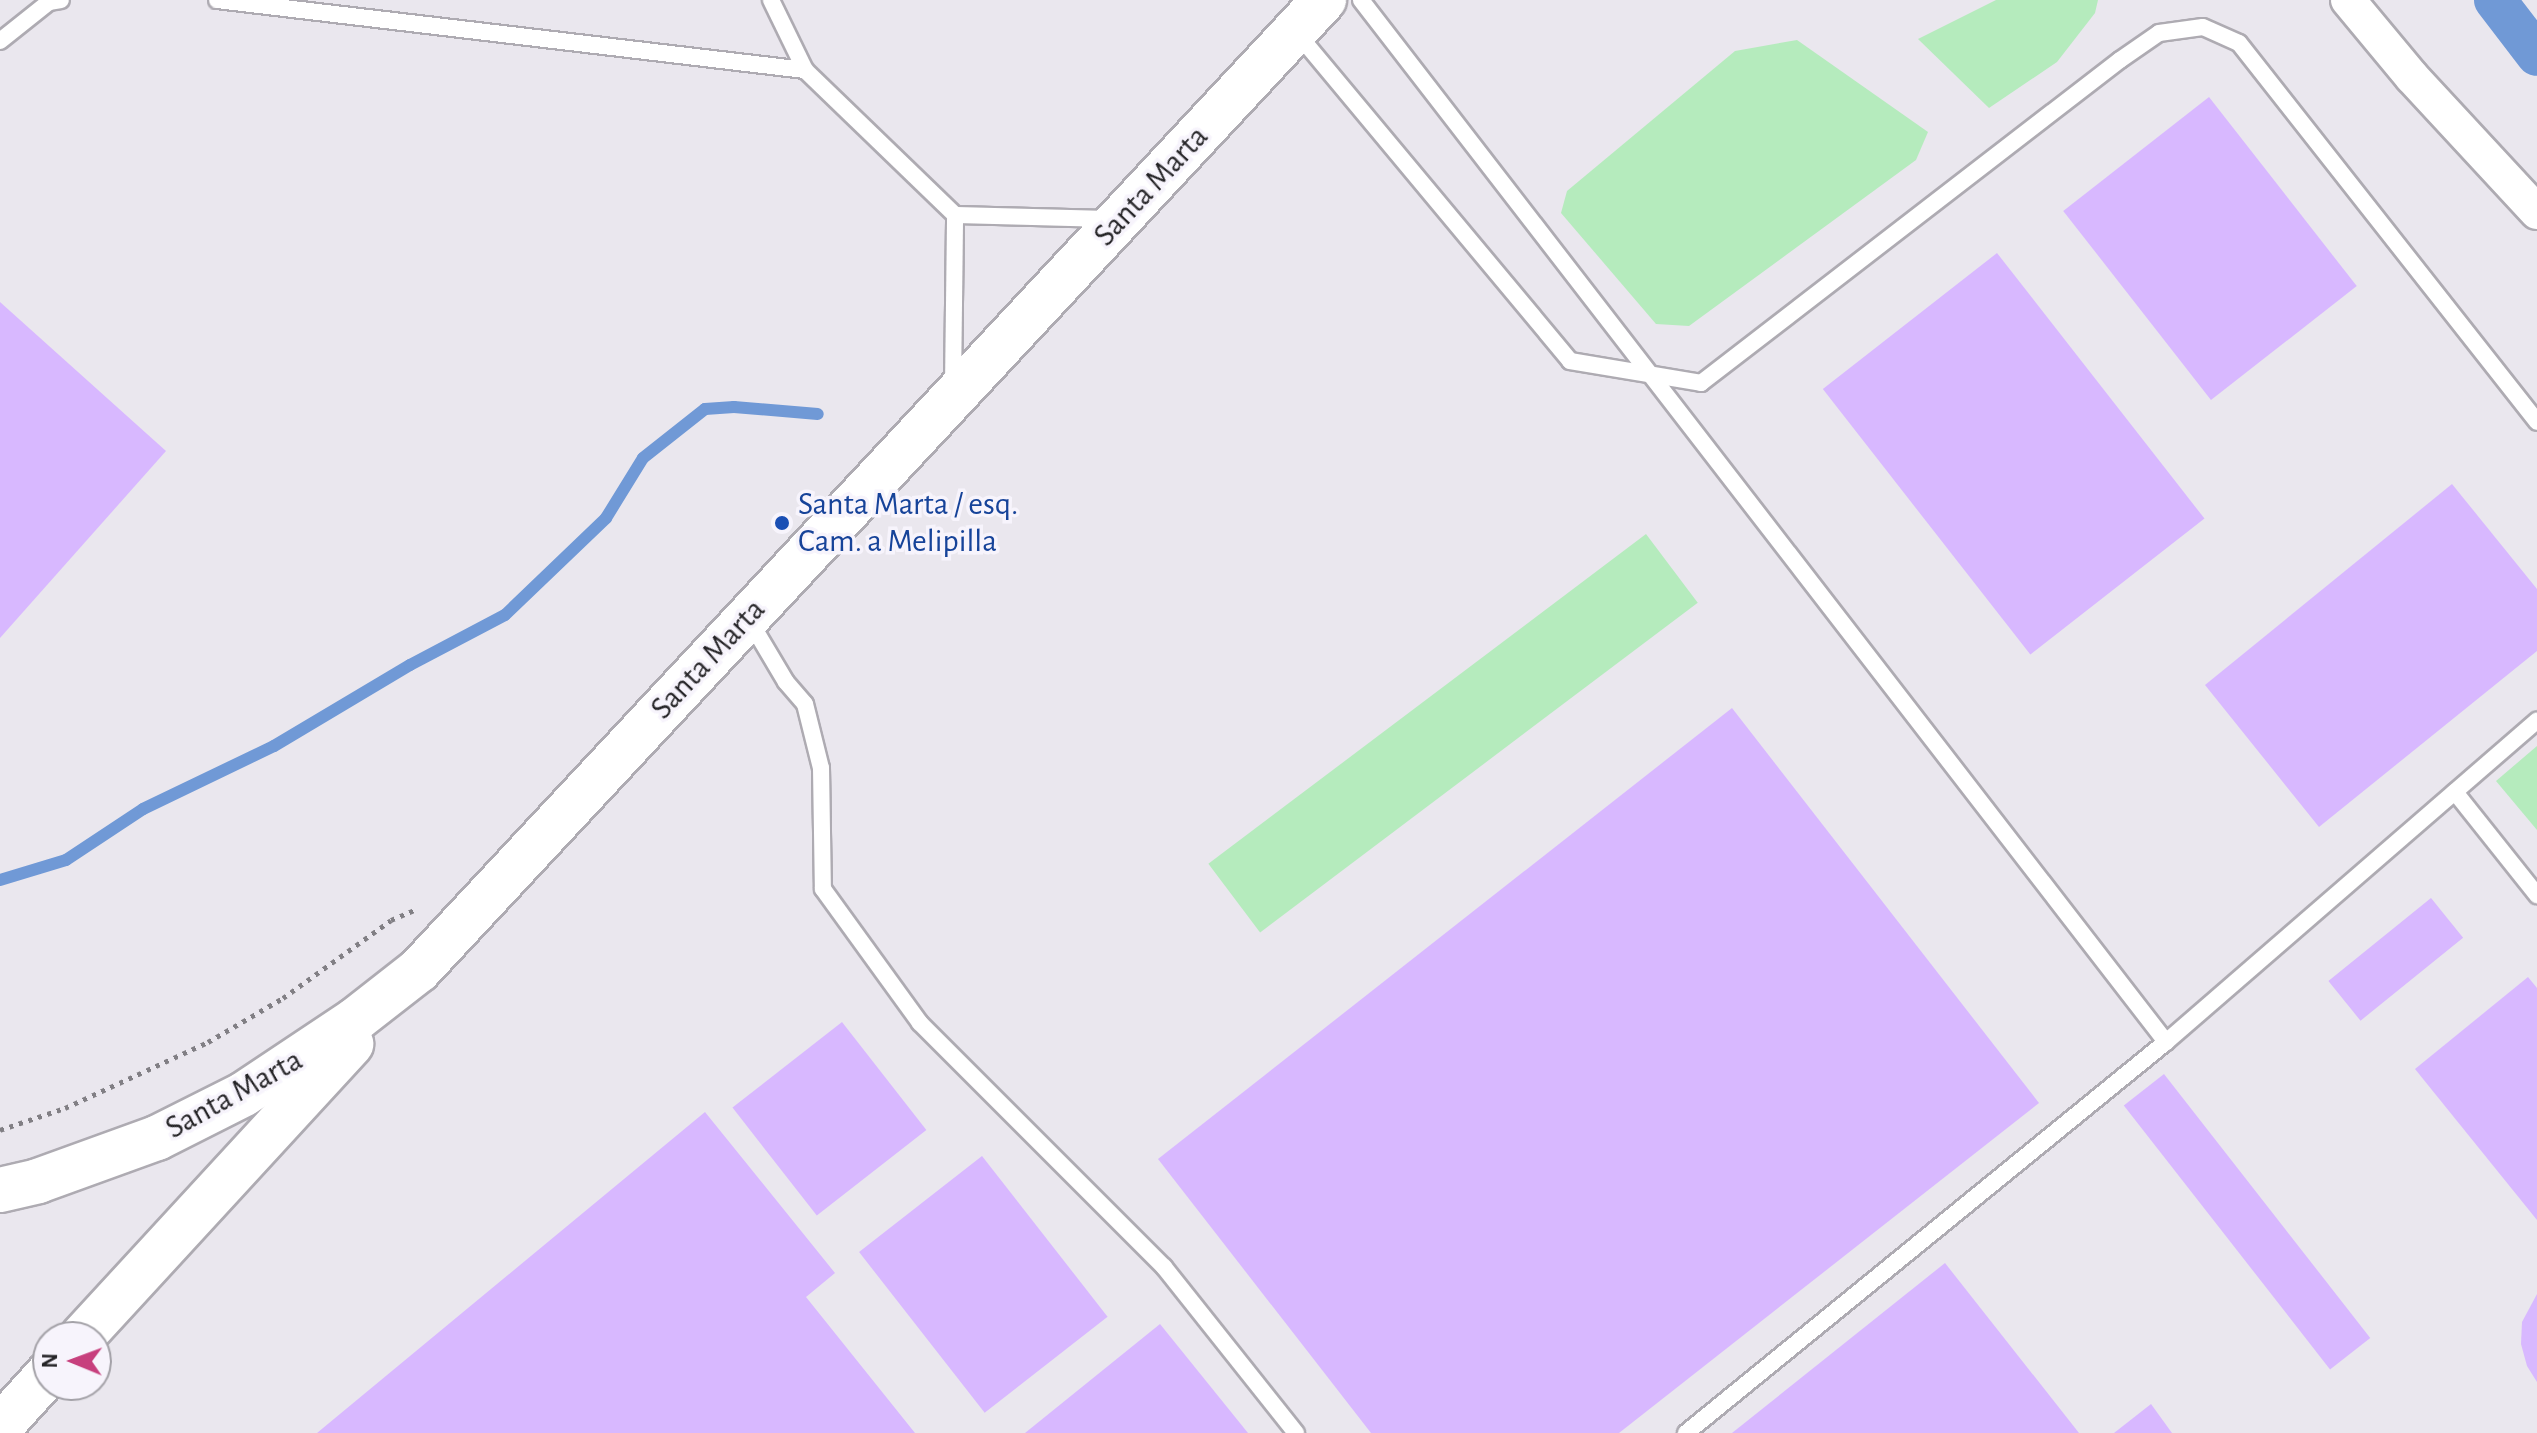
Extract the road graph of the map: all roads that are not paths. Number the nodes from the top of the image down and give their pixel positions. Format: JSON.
{"nodes":[{"id":1,"x":61,"y":0,"type":"edge"},
{"id":2,"x":217,"y":0,"type":"edge"},
{"id":3,"x":771,"y":0,"type":"edge"},
{"id":4,"x":1361,"y":0,"type":"edge"},
{"id":5,"x":2348,"y":0,"type":"edge"},
{"id":6,"x":1310,"y":16,"type":"edge"},
{"id":7,"x":0,"y":41,"type":"edge"},
{"id":8,"x":805,"y":70,"type":"junction"},
{"id":9,"x":2537,"y":212,"type":"edge"},
{"id":10,"x":955,"y":215,"type":"junction"},
{"id":11,"x":1120,"y":219,"type":"junction"},
{"id":12,"x":1652,"y":377,"type":"junction"},
{"id":13,"x":953,"y":397,"type":"junction"},
{"id":14,"x":2537,"y":422,"type":"edge"},
{"id":15,"x":747,"y":617,"type":"junction"},
{"id":16,"x":2537,"y":721,"type":"edge"},
{"id":17,"x":2455,"y":792,"type":"junction"},
{"id":18,"x":2537,"y":895,"type":"edge"},
{"id":19,"x":419,"y":970,"type":"junction"},
{"id":20,"x":2166,"y":1042,"type":"junction"},
{"id":21,"x":0,"y":1190,"type":"edge"},
{"id":22,"x":97,"y":1321,"type":"edge"},
{"id":23,"x":32,"y":1392,"type":"edge"},
{"id":24,"x":0,"y":1427,"type":"edge"},
{"id":25,"x":1296,"y":1433,"type":"edge"},
{"id":26,"x":1686,"y":1433,"type":"edge"}],
"edges":[{"from":1,"to":7,"type":"lane"},
{"from":2,"to":8,"type":"lane"},
{"from":3,"to":8,"type":"lane"},
{"from":4,"to":12,"type":"lane"},
{"from":5,"to":9,"type":"street"},
{"from":6,"to":11,"type":"main road","name":"Santa Marta"},
{"from":6,"to":12,"type":"lane"},
{"from":8,"to":10,"type":"lane"},
{"from":10,"to":11,"type":"lane"},
{"from":10,"to":13,"type":"lane"},
{"from":11,"to":13,"type":"main road","name":"Santa Marta"},
{"from":12,"to":14,"type":"lane"},
{"from":12,"to":20,"type":"lane"},
{"from":13,"to":15,"type":"main road","name":"Santa Marta"},
{"from":15,"to":19,"type":"main road","name":"Santa Marta"},
{"from":15,"to":25,"type":"lane"},
{"from":16,"to":17,"type":"lane"},
{"from":17,"to":18,"type":"lane"},
{"from":17,"to":20,"type":"lane"},
{"from":19,"to":21,"type":"main road","name":"Santa Marta"},
{"from":19,"to":22,"type":"main road"},
{"from":20,"to":26,"type":"lane"},
{"from":23,"to":24,"type":"main road"}]}
